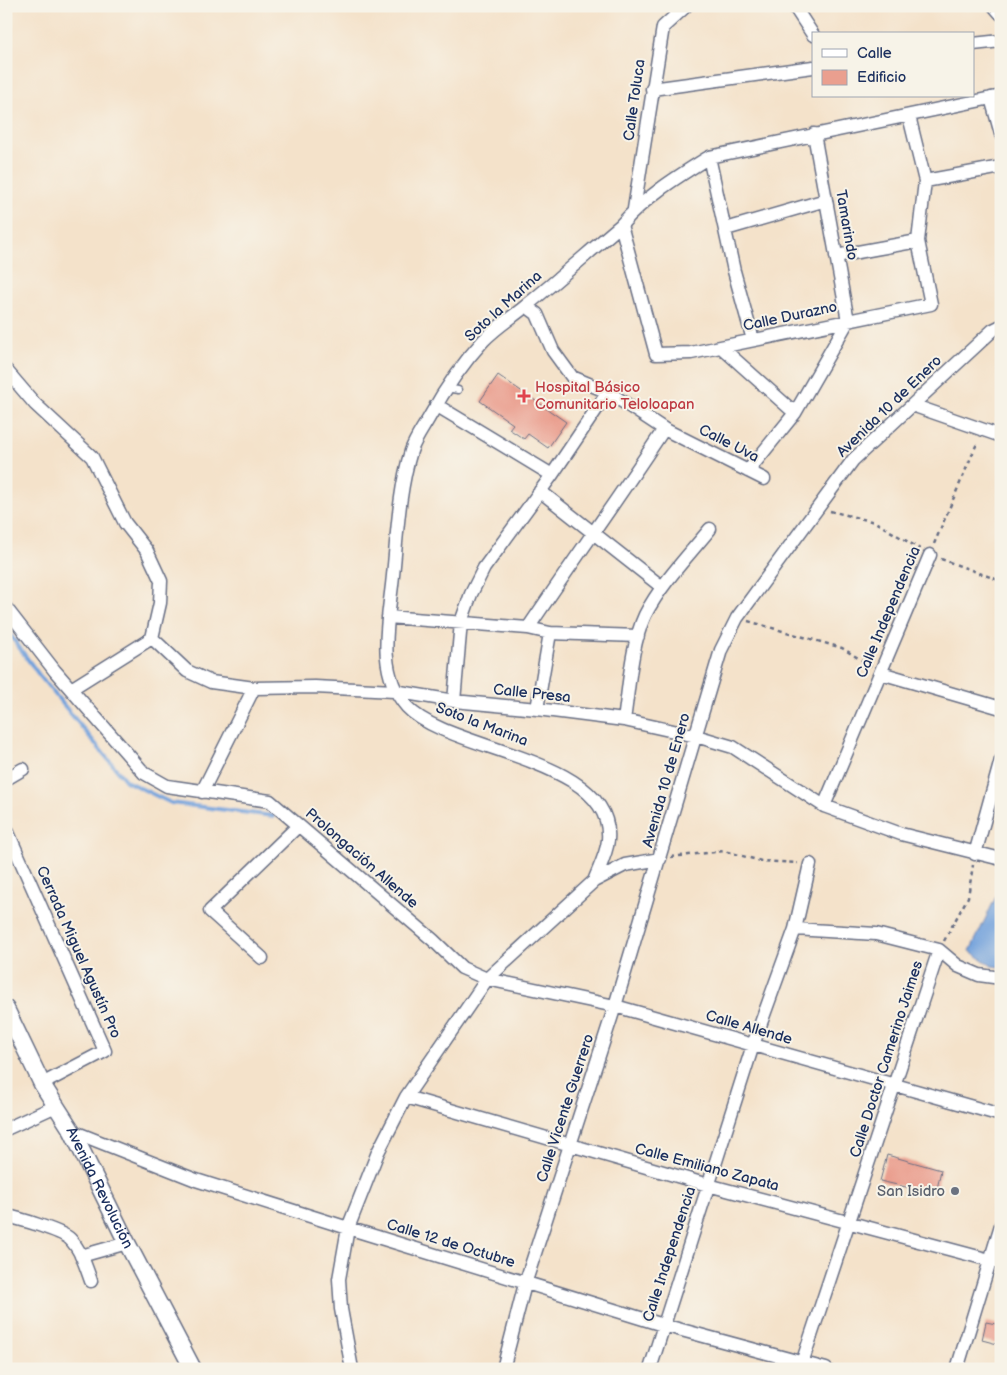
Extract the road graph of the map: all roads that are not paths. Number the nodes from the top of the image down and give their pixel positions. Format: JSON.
{"nodes":[{"id":1,"x":686,"y":6,"type":"edge"},
{"id":2,"x":794,"y":6,"type":"edge"},
{"id":3,"x":994,"y":6,"type":"edge"},
{"id":4,"x":1001,"y":14,"type":"edge"},
{"id":5,"x":812,"y":33,"type":"edge"},
{"id":6,"x":1001,"y":41,"type":"edge"},
{"id":7,"x":974,"y":44,"type":"edge"},
{"id":8,"x":812,"y":67,"type":"edge"},
{"id":9,"x":652,"y":89,"type":"junction"},
{"id":10,"x":996,"y":97,"type":"edge"},
{"id":11,"x":909,"y":116,"type":"junction"},
{"id":12,"x":814,"y":134,"type":"junction"},
{"id":13,"x":1001,"y":134,"type":"edge"},
{"id":14,"x":709,"y":157,"type":"junction"},
{"id":15,"x":1001,"y":167,"type":"edge"},
{"id":16,"x":925,"y":181,"type":"junction"},
{"id":17,"x":826,"y":200,"type":"junction"},
{"id":18,"x":634,"y":209,"type":"junction"},
{"id":19,"x":620,"y":225,"type":"junction"},
{"id":20,"x":726,"y":229,"type":"junction"},
{"id":21,"x":918,"y":241,"type":"junction"},
{"id":22,"x":836,"y":256,"type":"junction"},
{"id":23,"x":526,"y":306,"type":"junction"},
{"id":24,"x":848,"y":321,"type":"junction"},
{"id":25,"x":1001,"y":326,"type":"edge"},
{"id":26,"x":754,"y":340,"type":"junction"},
{"id":27,"x":721,"y":347,"type":"junction"},
{"id":28,"x":6,"y":370,"type":"edge"},
{"id":29,"x":445,"y":387,"type":"junction"},
{"id":30,"x":458,"y":390,"type":"dead end"},
{"id":31,"x":608,"y":392,"type":"junction"},
{"id":32,"x":436,"y":405,"type":"junction"},
{"id":33,"x":912,"y":405,"type":"junction"},
{"id":34,"x":795,"y":413,"type":"junction"},
{"id":35,"x":664,"y":429,"type":"junction"},
{"id":36,"x":1001,"y":436,"type":"edge"},
{"id":37,"x":748,"y":471,"type":"junction"},
{"id":38,"x":552,"y":475,"type":"junction"},
{"id":39,"x":764,"y":479,"type":"dead end"},
{"id":40,"x":540,"y":491,"type":"junction"},
{"id":41,"x":710,"y":529,"type":"dead end"},
{"id":42,"x":593,"y":533,"type":"junction"},
{"id":43,"x":930,"y":554,"type":"road end"},
{"id":44,"x":662,"y":587,"type":"junction"},
{"id":45,"x":6,"y":608,"type":"edge"},
{"id":46,"x":388,"y":617,"type":"junction"},
{"id":47,"x":460,"y":622,"type":"junction"},
{"id":48,"x":528,"y":628,"type":"junction"},
{"id":49,"x":550,"y":633,"type":"junction"},
{"id":50,"x":638,"y":636,"type":"junction"},
{"id":51,"x":152,"y":638,"type":"junction"},
{"id":52,"x":882,"y":673,"type":"junction"},
{"id":53,"x":254,"y":688,"type":"junction"},
{"id":54,"x":71,"y":689,"type":"junction"},
{"id":55,"x":394,"y":691,"type":"junction"},
{"id":56,"x":454,"y":701,"type":"junction"},
{"id":57,"x":1001,"y":708,"type":"edge"},
{"id":58,"x":536,"y":709,"type":"junction"},
{"id":59,"x":624,"y":720,"type":"junction"},
{"id":60,"x":696,"y":736,"type":"junction"},
{"id":61,"x":1001,"y":760,"type":"edge"},
{"id":62,"x":23,"y":769,"type":"dead end"},
{"id":63,"x":6,"y":778,"type":"edge"},
{"id":64,"x":202,"y":792,"type":"junction"},
{"id":65,"x":824,"y":806,"type":"junction"},
{"id":66,"x":298,"y":826,"type":"junction"},
{"id":67,"x":6,"y":828,"type":"edge"},
{"id":68,"x":975,"y":854,"type":"junction"},
{"id":69,"x":660,"y":859,"type":"junction"},
{"id":70,"x":1001,"y":859,"type":"edge"},
{"id":71,"x":810,"y":864,"type":"road end"},
{"id":72,"x":594,"y":881,"type":"junction"},
{"id":73,"x":795,"y":929,"type":"junction"},
{"id":74,"x":939,"y":950,"type":"junction"},
{"id":75,"x":262,"y":958,"type":"dead end"},
{"id":76,"x":1001,"y":978,"type":"edge"},
{"id":77,"x":487,"y":979,"type":"junction"},
{"id":78,"x":615,"y":1006,"type":"junction"},
{"id":79,"x":6,"y":1009,"type":"edge"},
{"id":80,"x":754,"y":1045,"type":"junction"},
{"id":81,"x":42,"y":1084,"type":"junction"},
{"id":82,"x":894,"y":1086,"type":"junction"},
{"id":83,"x":406,"y":1097,"type":"junction"},
{"id":84,"x":56,"y":1106,"type":"junction"},
{"id":85,"x":1001,"y":1115,"type":"edge"},
{"id":86,"x":6,"y":1128,"type":"edge"},
{"id":87,"x":72,"y":1131,"type":"junction"},
{"id":88,"x":570,"y":1146,"type":"junction"},
{"id":89,"x":708,"y":1185,"type":"junction"},
{"id":90,"x":6,"y":1216,"type":"edge"},
{"id":91,"x":850,"y":1222,"type":"junction"},
{"id":92,"x":1001,"y":1225,"type":"edge"},
{"id":93,"x":348,"y":1228,"type":"junction"},
{"id":94,"x":127,"y":1243,"type":"junction"},
{"id":95,"x":81,"y":1256,"type":"junction"},
{"id":96,"x":995,"y":1262,"type":"edge"},
{"id":97,"x":91,"y":1281,"type":"dead end"},
{"id":98,"x":525,"y":1284,"type":"junction"},
{"id":99,"x":663,"y":1326,"type":"junction"},
{"id":100,"x":801,"y":1366,"type":"edge"},
{"id":101,"x":193,"y":1369,"type":"edge"},
{"id":102,"x":352,"y":1369,"type":"edge"},
{"id":103,"x":503,"y":1369,"type":"edge"},
{"id":104,"x":650,"y":1369,"type":"edge"},
{"id":105,"x":826,"y":1369,"type":"edge"},
{"id":106,"x":957,"y":1369,"type":"edge"}],
"edges":[{"from":1,"to":9,"type":"street","name":"Calle Toluca"},
{"from":2,"to":5,"type":"street"},
{"from":3,"to":4,"type":"street"},
{"from":6,"to":7,"type":"street"},
{"from":8,"to":9,"type":"street"},
{"from":9,"to":18,"type":"street","name":"Calle Toluca"},
{"from":10,"to":11,"type":"street","name":"Soto la Marina"},
{"from":10,"to":13,"type":"street"},
{"from":11,"to":12,"type":"street","name":"Soto la Marina"},
{"from":11,"to":16,"type":"street"},
{"from":12,"to":14,"type":"street","name":"Soto la Marina"},
{"from":12,"to":17,"type":"street","name":"Tamarindo"},
{"from":14,"to":18,"type":"street","name":"Soto la Marina"},
{"from":14,"to":20,"type":"street"},
{"from":15,"to":16,"type":"street"},
{"from":16,"to":21,"type":"street"},
{"from":17,"to":20,"type":"street"},
{"from":17,"to":22,"type":"street","name":"Tamarindo"},
{"from":18,"to":19,"type":"street","name":"Soto la Marina"},
{"from":19,"to":23,"type":"street","name":"Soto la Marina"},
{"from":19,"to":27,"type":"street","name":"Calle Durazno"},
{"from":20,"to":26,"type":"street"},
{"from":21,"to":22,"type":"street"},
{"from":21,"to":24,"type":"street","name":"Calle Durazno"},
{"from":22,"to":24,"type":"street","name":"Tamarindo"},
{"from":23,"to":29,"type":"street","name":"Soto la Marina"},
{"from":23,"to":31,"type":"street","name":"Calle Uva"},
{"from":24,"to":26,"type":"street","name":"Calle Durazno"},
{"from":24,"to":34,"type":"street"},
{"from":25,"to":33,"type":"street","name":"Avenida 10 de Enero"},
{"from":26,"to":27,"type":"street","name":"Calle Durazno"},
{"from":27,"to":34,"type":"street"},
{"from":28,"to":51,"type":"street"},
{"from":29,"to":30,"type":"lane"},
{"from":29,"to":32,"type":"street","name":"Soto la Marina"},
{"from":31,"to":35,"type":"street","name":"Calle Uva"},
{"from":31,"to":38,"type":"street"},
{"from":32,"to":38,"type":"street"},
{"from":32,"to":46,"type":"street","name":"Soto la Marina"},
{"from":33,"to":36,"type":"street"},
{"from":33,"to":60,"type":"street","name":"Avenida 10 de Enero"},
{"from":34,"to":37,"type":"street"},
{"from":35,"to":37,"type":"street","name":"Calle Uva"},
{"from":35,"to":42,"type":"street"},
{"from":37,"to":39,"type":"street","name":"Calle Uva"},
{"from":38,"to":40,"type":"street"},
{"from":40,"to":42,"type":"street"},
{"from":40,"to":47,"type":"street"},
{"from":41,"to":44,"type":"street"},
{"from":42,"to":44,"type":"street"},
{"from":42,"to":48,"type":"street"},
{"from":43,"to":52,"type":"street","name":"Calle Independencia"},
{"from":44,"to":50,"type":"street"},
{"from":45,"to":54,"type":"street","name":"Prolongación Allende"},
{"from":46,"to":47,"type":"street"},
{"from":46,"to":55,"type":"street","name":"Soto la Marina"},
{"from":47,"to":48,"type":"street"},
{"from":47,"to":56,"type":"street"},
{"from":48,"to":49,"type":"street"},
{"from":49,"to":50,"type":"street"},
{"from":49,"to":58,"type":"street"},
{"from":50,"to":59,"type":"street"},
{"from":51,"to":53,"type":"street","name":"Calle Presa"},
{"from":51,"to":54,"type":"street"},
{"from":52,"to":57,"type":"street"},
{"from":52,"to":65,"type":"street","name":"Calle Independencia"},
{"from":53,"to":55,"type":"street","name":"Calle Presa"},
{"from":53,"to":64,"type":"street"},
{"from":54,"to":64,"type":"street","name":"Prolongación Allende"},
{"from":55,"to":56,"type":"street","name":"Calle Presa"},
{"from":55,"to":72,"type":"street","name":"Soto la Marina"},
{"from":56,"to":58,"type":"street","name":"Calle Presa"},
{"from":58,"to":59,"type":"street","name":"Calle Presa"},
{"from":59,"to":60,"type":"street","name":"Calle Presa"},
{"from":60,"to":65,"type":"street","name":"Calle Presa"},
{"from":60,"to":69,"type":"street","name":"Avenida 10 de Enero"},
{"from":61,"to":68,"type":"street"},
{"from":62,"to":63,"type":"street"},
{"from":64,"to":66,"type":"street","name":"Prolongación Allende"},
{"from":65,"to":68,"type":"street","name":"Calle Presa"},
{"from":66,"to":75,"type":"street"},
{"from":66,"to":77,"type":"street","name":"Prolongación Allende"},
{"from":67,"to":81,"type":"street","name":"Cerrada Miguel Agustín Pro"},
{"from":68,"to":70,"type":"street","name":"Calle Presa"},
{"from":69,"to":72,"type":"street","name":"Avenida 10 de Enero"},
{"from":69,"to":78,"type":"street","name":"Calle Vicente Guerrero"},
{"from":71,"to":73,"type":"street","name":"Calle Independencia"},
{"from":72,"to":77,"type":"street","name":"Avenida 10 de Enero"},
{"from":73,"to":74,"type":"street"},
{"from":73,"to":80,"type":"street","name":"Calle Independencia"},
{"from":74,"to":76,"type":"street"},
{"from":74,"to":82,"type":"street","name":"Calle Doctor Camerino Jaimes"},
{"from":77,"to":78,"type":"street","name":"Calle Allende"},
{"from":77,"to":83,"type":"street","name":"Avenida 10 de Enero"},
{"from":78,"to":80,"type":"street","name":"Calle Allende"},
{"from":78,"to":88,"type":"street","name":"Calle Vicente Guerrero"},
{"from":79,"to":81,"type":"street","name":"Avenida Revolución"},
{"from":80,"to":82,"type":"street","name":"Calle Allende"},
{"from":80,"to":89,"type":"street","name":"Calle Independencia"},
{"from":81,"to":84,"type":"street","name":"Avenida Revolución"},
{"from":82,"to":85,"type":"street","name":"Calle Allende"},
{"from":82,"to":91,"type":"street","name":"Calle Doctor Camerino Jaimes"},
{"from":83,"to":88,"type":"street","name":"Calle Emiliano Zapata"},
{"from":83,"to":93,"type":"street","name":"Avenida 10 de Enero"},
{"from":84,"to":86,"type":"street"},
{"from":84,"to":87,"type":"street","name":"Avenida Revolución"},
{"from":87,"to":93,"type":"street","name":"Calle 12 de Octubre"},
{"from":87,"to":94,"type":"street","name":"Avenida Revolución"},
{"from":88,"to":89,"type":"street","name":"Calle Emiliano Zapata"},
{"from":88,"to":98,"type":"street","name":"Calle Vicente Guerrero"},
{"from":89,"to":91,"type":"street","name":"Calle Emiliano Zapata"},
{"from":89,"to":99,"type":"street","name":"Calle Independencia"},
{"from":90,"to":95,"type":"street"},
{"from":91,"to":96,"type":"street","name":"Calle Emiliano Zapata"},
{"from":91,"to":100,"type":"street","name":"Calle Doctor Camerino Jaimes"},
{"from":92,"to":96,"type":"street"},
{"from":93,"to":98,"type":"street","name":"Calle 12 de Octubre"},
{"from":93,"to":102,"type":"street","name":"Avenida 10 de Enero"},
{"from":94,"to":95,"type":"street"},
{"from":94,"to":101,"type":"street","name":"Avenida Revolución"},
{"from":95,"to":97,"type":"street"},
{"from":96,"to":106,"type":"street"},
{"from":98,"to":99,"type":"street","name":"Calle 12 de Octubre"},
{"from":98,"to":103,"type":"street","name":"Calle Vicente Guerrero"},
{"from":99,"to":100,"type":"street","name":"Calle 12 de Octubre"},
{"from":99,"to":104,"type":"street","name":"Calle Independencia"},
{"from":100,"to":105,"type":"street","name":"Calle 12 de Octubre"}]}
